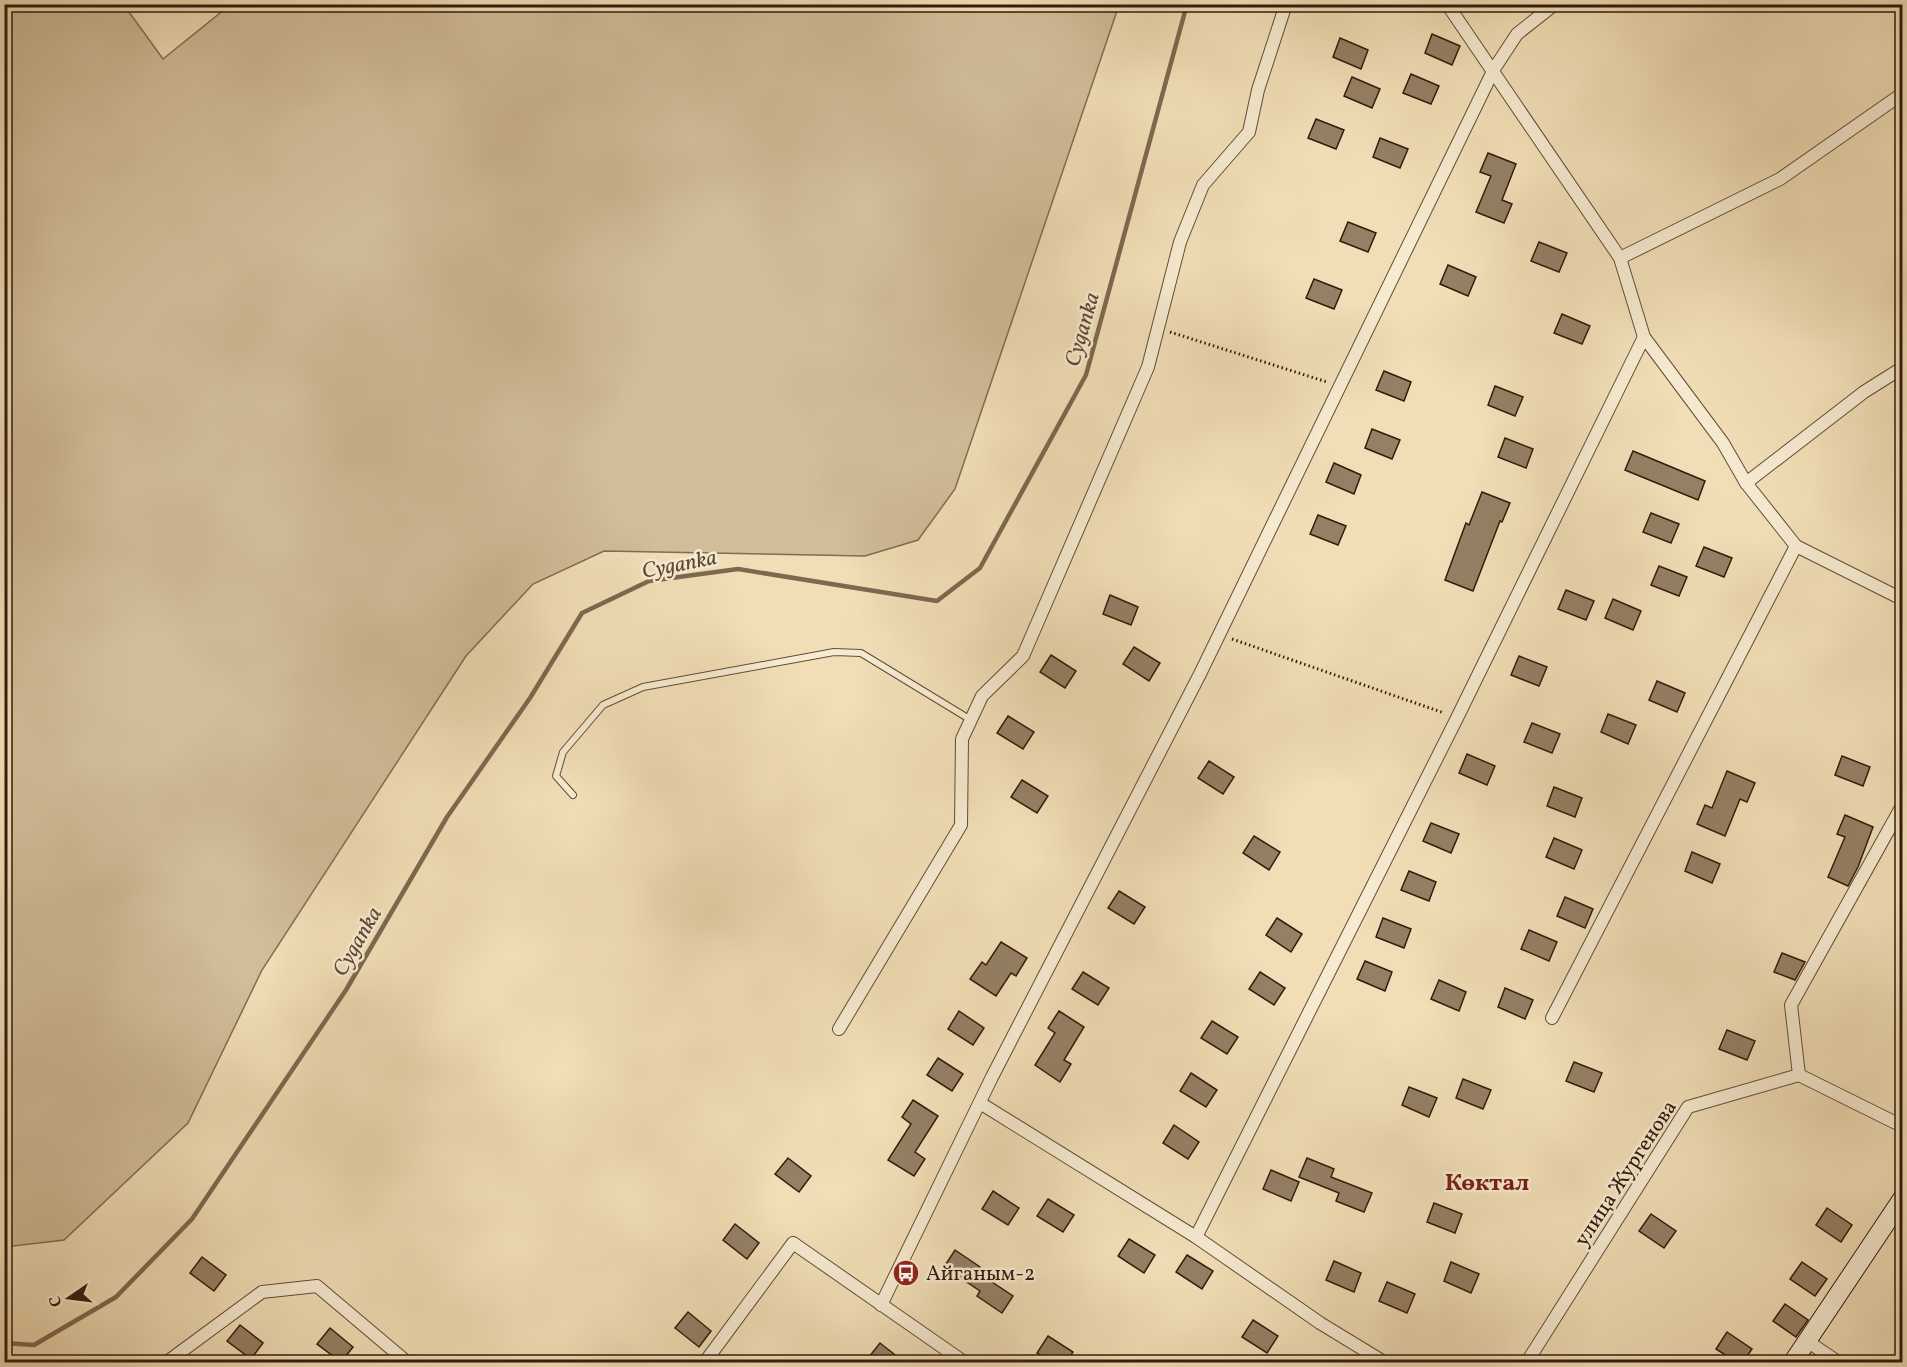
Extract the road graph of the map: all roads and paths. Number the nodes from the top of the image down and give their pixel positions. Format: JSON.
{"nodes":[{"id":1,"x":1287,"y":4,"type":"edge"},
{"id":2,"x":1447,"y":4,"type":"edge"},
{"id":3,"x":1555,"y":4,"type":"edge"},
{"id":4,"x":1494,"y":69,"type":"junction"},
{"id":5,"x":1902,"y":94,"type":"edge"},
{"id":6,"x":1620,"y":258,"type":"junction"},
{"id":7,"x":1158,"y":328,"type":"junction"},
{"id":8,"x":1644,"y":337,"type":"junction"},
{"id":9,"x":1902,"y":368,"type":"edge"},
{"id":10,"x":1340,"y":386,"type":"junction"},
{"id":11,"x":1746,"y":483,"type":"junction"},
{"id":12,"x":1796,"y":546,"type":"junction"},
{"id":13,"x":1902,"y":599,"type":"edge"},
{"id":14,"x":1219,"y":634,"type":"junction"},
{"id":15,"x":1457,"y":718,"type":"junction"},
{"id":16,"x":971,"y":720,"type":"junction"},
{"id":17,"x":573,"y":795,"type":"dead end"},
{"id":18,"x":1902,"y":806,"type":"edge"},
{"id":19,"x":1552,"y":1018,"type":"dead end"},
{"id":20,"x":839,"y":1029,"type":"dead end"},
{"id":21,"x":1799,"y":1075,"type":"junction"},
{"id":22,"x":980,"y":1103,"type":"junction"},
{"id":23,"x":1902,"y":1126,"type":"edge"},
{"id":24,"x":1902,"y":1199,"type":"edge"},
{"id":25,"x":1197,"y":1237,"type":"junction"},
{"id":26,"x":881,"y":1305,"type":"junction"},
{"id":27,"x":1807,"y":1341,"type":"junction"},
{"id":28,"x":167,"y":1362,"type":"edge"},
{"id":29,"x":407,"y":1362,"type":"edge"},
{"id":30,"x":705,"y":1362,"type":"edge"},
{"id":31,"x":964,"y":1362,"type":"edge"},
{"id":32,"x":1384,"y":1362,"type":"edge"},
{"id":33,"x":1527,"y":1362,"type":"edge"},
{"id":34,"x":1793,"y":1362,"type":"edge"},
{"id":35,"x":1838,"y":1362,"type":"edge"}],
"edges":[{"from":1,"to":7,"type":"street"},
{"from":2,"to":4,"type":"street"},
{"from":3,"to":4,"type":"street"},
{"from":4,"to":6,"type":"street"},
{"from":4,"to":10,"type":"street"},
{"from":5,"to":6,"type":"street"},
{"from":6,"to":8,"type":"street"},
{"from":7,"to":10,"type":"path"},
{"from":7,"to":16,"type":"street"},
{"from":8,"to":11,"type":"street"},
{"from":8,"to":15,"type":"street"},
{"from":9,"to":11,"type":"street"},
{"from":10,"to":14,"type":"street"},
{"from":11,"to":12,"type":"street"},
{"from":12,"to":13,"type":"street"},
{"from":12,"to":19,"type":"street"},
{"from":14,"to":15,"type":"path"},
{"from":14,"to":22,"type":"street"},
{"from":15,"to":25,"type":"street"},
{"from":16,"to":17,"type":"lane"},
{"from":16,"to":20,"type":"street"},
{"from":18,"to":21,"type":"street"},
{"from":21,"to":23,"type":"street"},
{"from":21,"to":33,"type":"street","name":"улица Жургенова"},
{"from":22,"to":25,"type":"street"},
{"from":22,"to":26,"type":"street"},
{"from":24,"to":27,"type":"street"},
{"from":25,"to":32,"type":"street"},
{"from":26,"to":30,"type":"street"},
{"from":26,"to":31,"type":"street"},
{"from":27,"to":34,"type":"street"},
{"from":27,"to":35,"type":"street"},
{"from":28,"to":29,"type":"street"}]}
